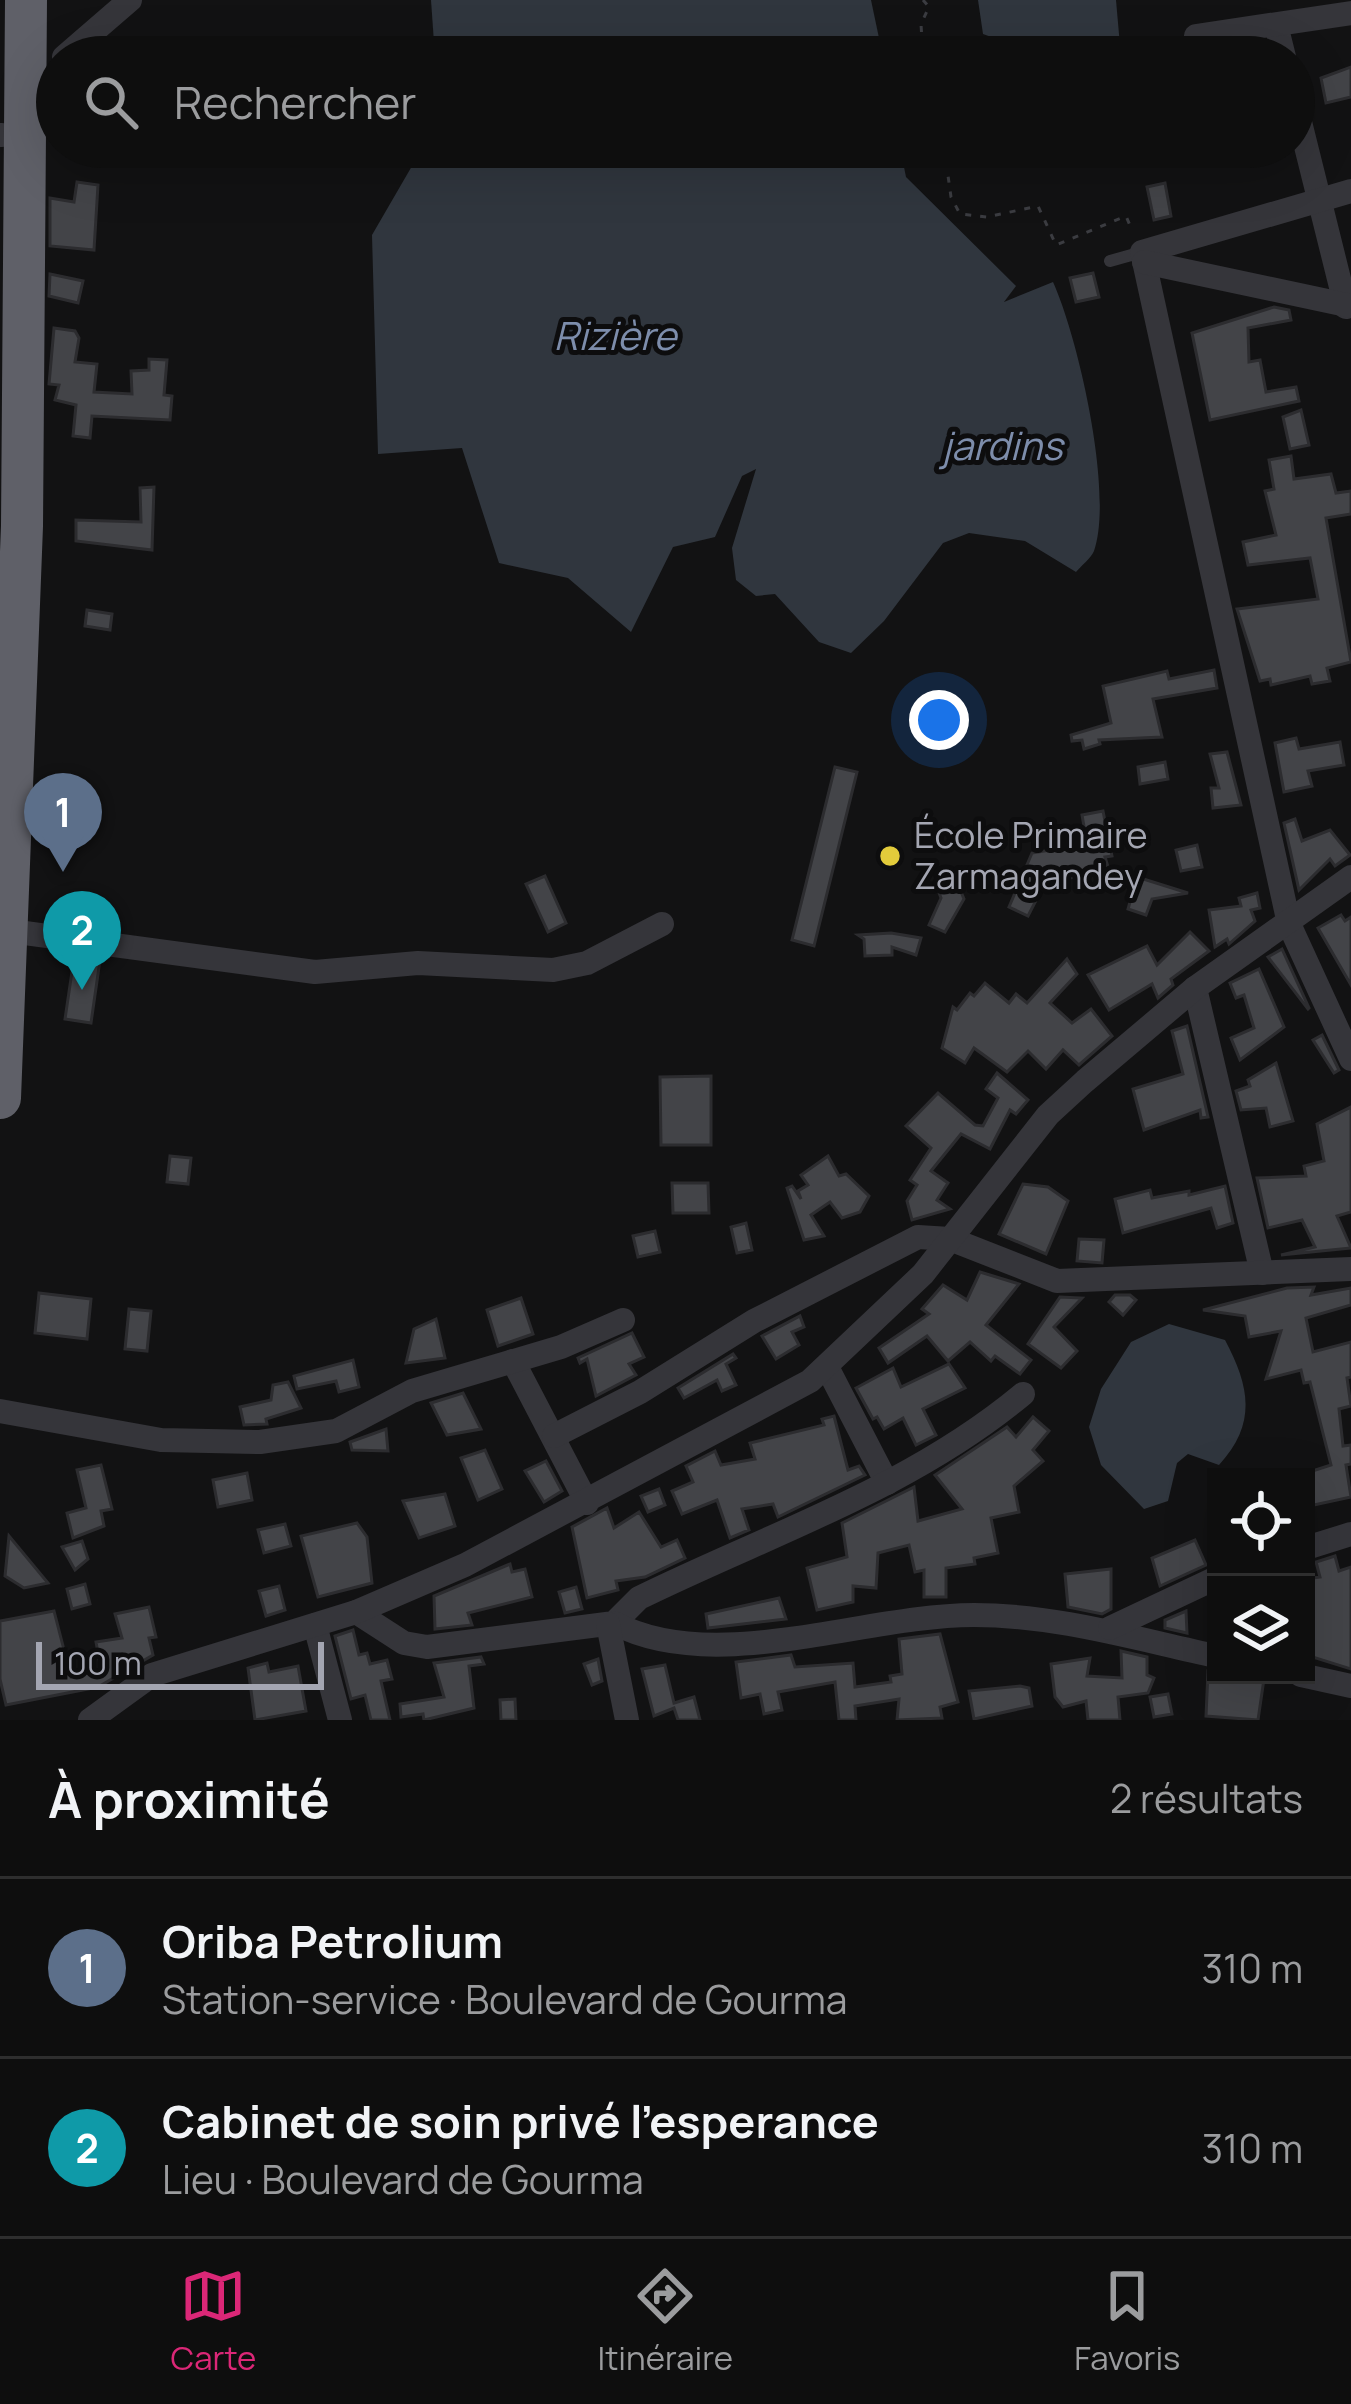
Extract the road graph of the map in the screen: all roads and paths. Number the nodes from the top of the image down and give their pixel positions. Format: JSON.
{"nodes":[{"id":1,"x":2,"y":0,"type":"edge"},
{"id":2,"x":26,"y":0,"type":"edge"},
{"id":3,"x":130,"y":0,"type":"edge"},
{"id":4,"x":923,"y":0,"type":"edge"},
{"id":5,"x":1351,"y":13,"type":"edge"},
{"id":6,"x":1276,"y":25,"type":"junction"},
{"id":7,"x":38,"y":36,"type":"edge"},
{"id":8,"x":87,"y":36,"type":"edge"},
{"id":9,"x":922,"y":36,"type":"edge"},
{"id":10,"x":1196,"y":36,"type":"dead end"},
{"id":11,"x":1279,"y":36,"type":"edge"},
{"id":12,"x":36,"y":90,"type":"edge"},
{"id":13,"x":9,"y":135,"type":"edge"},
{"id":14,"x":947,"y":168,"type":"edge"},
{"id":15,"x":1311,"y":168,"type":"edge"},
{"id":16,"x":1351,"y":191,"type":"edge"},
{"id":17,"x":1319,"y":199,"type":"junction"},
{"id":18,"x":1143,"y":257,"type":"junction"},
{"id":19,"x":1110,"y":261,"type":"dead end"},
{"id":20,"x":1349,"y":306,"type":"edge"},
{"id":21,"x":0,"y":326,"type":"edge"},
{"id":22,"x":1351,"y":877,"type":"edge"},
{"id":23,"x":662,"y":924,"type":"dead end"},
{"id":24,"x":1289,"y":924,"type":"junction"},
{"id":25,"x":10,"y":931,"type":"junction"},
{"id":26,"x":1195,"y":988,"type":"junction"},
{"id":27,"x":1351,"y":1059,"type":"edge"},
{"id":28,"x":0,"y":1098,"type":"edge"},
{"id":29,"x":950,"y":1239,"type":"junction"},
{"id":30,"x":1351,"y":1269,"type":"edge"},
{"id":31,"x":1262,"y":1273,"type":"junction"},
{"id":32,"x":623,"y":1320,"type":"dead end"},
{"id":33,"x":513,"y":1361,"type":"junction"},
{"id":34,"x":828,"y":1369,"type":"junction"},
{"id":35,"x":1023,"y":1394,"type":"dead end"},
{"id":36,"x":0,"y":1411,"type":"edge"},
{"id":37,"x":554,"y":1436,"type":"junction"},
{"id":38,"x":887,"y":1483,"type":"junction"},
{"id":39,"x":587,"y":1503,"type":"junction"},
{"id":40,"x":1351,"y":1534,"type":"edge"},
{"id":41,"x":1315,"y":1545,"type":"edge"},
{"id":42,"x":1207,"y":1582,"type":"edge"},
{"id":43,"x":356,"y":1612,"type":"junction"},
{"id":44,"x":611,"y":1623,"type":"junction"},
{"id":45,"x":315,"y":1625,"type":"junction"},
{"id":46,"x":1110,"y":1628,"type":"junction"},
{"id":47,"x":1207,"y":1654,"type":"edge"},
{"id":48,"x":1315,"y":1678,"type":"edge"},
{"id":49,"x":1351,"y":1686,"type":"edge"},
{"id":50,"x":90,"y":1720,"type":"edge"},
{"id":51,"x":340,"y":1720,"type":"edge"},
{"id":52,"x":627,"y":1720,"type":"edge"}],
"edges":[{"from":1,"to":13,"type":"highway"},
{"from":2,"to":7,"type":"highway"},
{"from":3,"to":8,"type":"street"},
{"from":4,"to":9,"type":"path"},
{"from":5,"to":6,"type":"street"},
{"from":6,"to":10,"type":"street"},
{"from":6,"to":11,"type":"street"},
{"from":12,"to":13,"type":"highway"},
{"from":13,"to":21,"type":"highway"},
{"from":13,"to":25,"type":"highway"},
{"from":14,"to":18,"type":"path"},
{"from":15,"to":17,"type":"street"},
{"from":16,"to":17,"type":"street"},
{"from":17,"to":18,"type":"street"},
{"from":17,"to":20,"type":"street"},
{"from":18,"to":19,"type":"lane"},
{"from":18,"to":20,"type":"street"},
{"from":18,"to":24,"type":"street"},
{"from":22,"to":24,"type":"street"},
{"from":23,"to":25,"type":"street"},
{"from":24,"to":26,"type":"street"},
{"from":24,"to":27,"type":"street"},
{"from":25,"to":28,"type":"highway"},
{"from":26,"to":29,"type":"street"},
{"from":26,"to":31,"type":"street"},
{"from":29,"to":31,"type":"street"},
{"from":29,"to":34,"type":"street"},
{"from":29,"to":37,"type":"street"},
{"from":30,"to":31,"type":"street"},
{"from":32,"to":33,"type":"street"},
{"from":33,"to":36,"type":"street"},
{"from":33,"to":37,"type":"street"},
{"from":34,"to":38,"type":"street"},
{"from":34,"to":39,"type":"street"},
{"from":35,"to":38,"type":"street"},
{"from":37,"to":39,"type":"street"},
{"from":38,"to":44,"type":"street"},
{"from":39,"to":43,"type":"street"},
{"from":40,"to":41,"type":"street"},
{"from":42,"to":46,"type":"street"},
{"from":43,"to":44,"type":"street"},
{"from":43,"to":45,"type":"street"},
{"from":44,"to":46,"type":"street"},
{"from":44,"to":52,"type":"street"},
{"from":45,"to":50,"type":"street"},
{"from":45,"to":51,"type":"street"},
{"from":46,"to":47,"type":"street"},
{"from":48,"to":49,"type":"street"}]}
